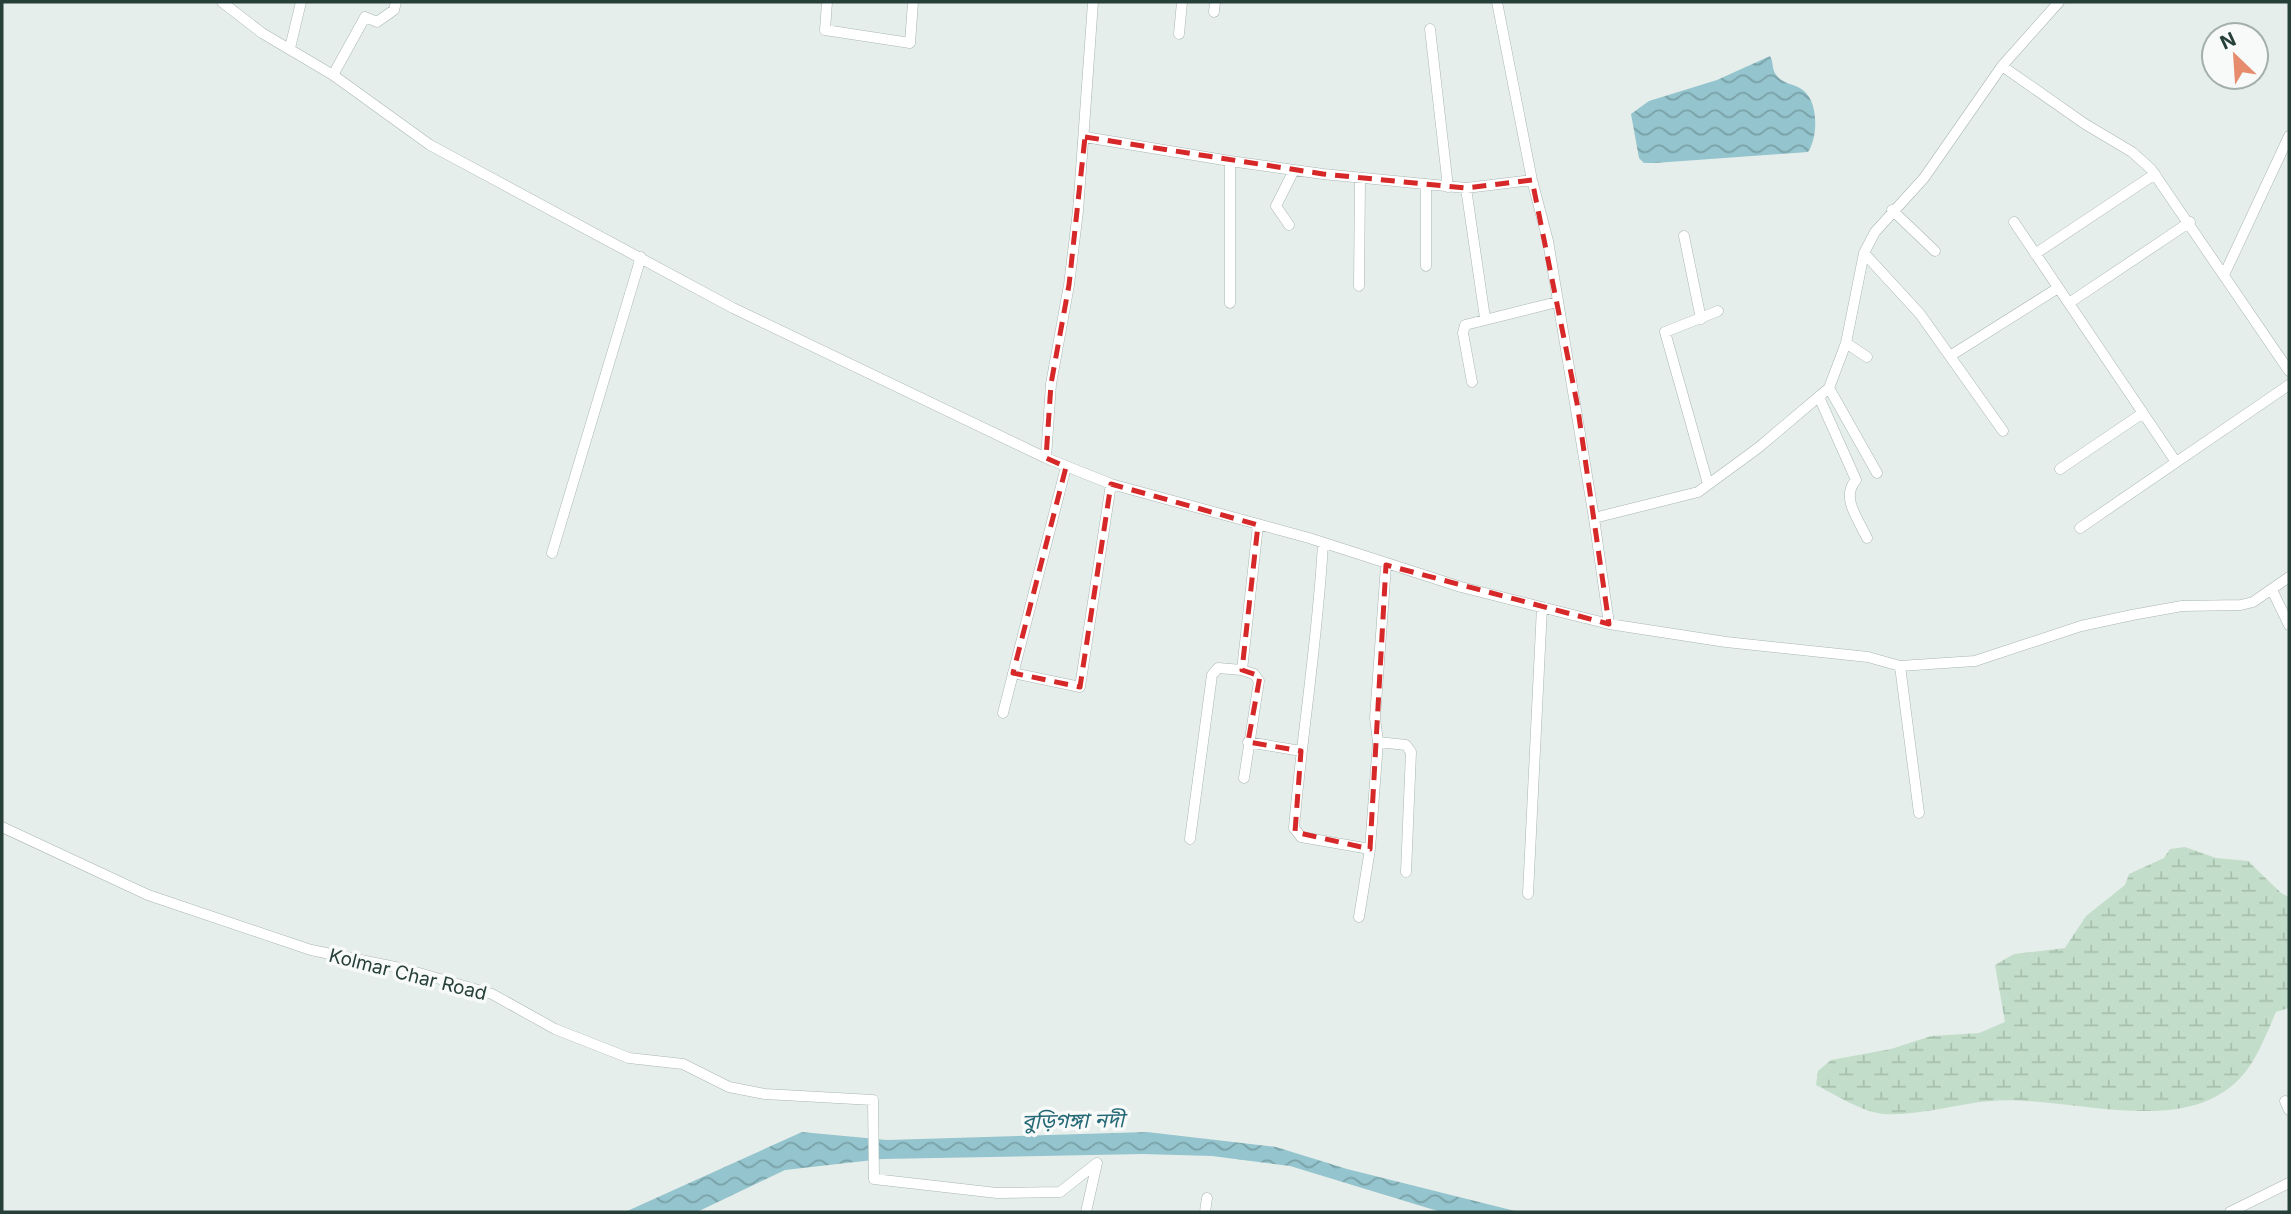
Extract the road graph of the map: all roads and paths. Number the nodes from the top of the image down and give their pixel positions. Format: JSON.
{"nodes":[{"id":1,"x":222,"y":2,"type":"edge"},
{"id":2,"x":301,"y":2,"type":"edge"},
{"id":3,"x":396,"y":2,"type":"edge"},
{"id":4,"x":827,"y":2,"type":"edge"},
{"id":5,"x":913,"y":2,"type":"edge"},
{"id":6,"x":1093,"y":2,"type":"edge"},
{"id":7,"x":1182,"y":2,"type":"edge"},
{"id":8,"x":1497,"y":2,"type":"edge"},
{"id":9,"x":2059,"y":2,"type":"edge"},
{"id":10,"x":1430,"y":29,"type":"dead end"},
{"id":11,"x":1179,"y":34,"type":"dead end"},
{"id":12,"x":290,"y":48,"type":"junction"},
{"id":13,"x":2002,"y":66,"type":"junction"},
{"id":14,"x":333,"y":75,"type":"junction"},
{"id":15,"x":2289,"y":136,"type":"edge"},
{"id":16,"x":1085,"y":137,"type":"junction"},
{"id":17,"x":1230,"y":161,"type":"junction"},
{"id":18,"x":1294,"y":170,"type":"junction"},
{"id":19,"x":2155,"y":174,"type":"junction"},
{"id":20,"x":1360,"y":178,"type":"junction"},
{"id":21,"x":1532,"y":180,"type":"junction"},
{"id":22,"x":1426,"y":184,"type":"junction"},
{"id":23,"x":1448,"y":187,"type":"junction"},
{"id":24,"x":1466,"y":188,"type":"junction"},
{"id":25,"x":1892,"y":210,"type":"junction"},
{"id":26,"x":2014,"y":222,"type":"dead end"},
{"id":27,"x":2190,"y":222,"type":"junction"},
{"id":28,"x":1289,"y":225,"type":"dead end"},
{"id":29,"x":1684,"y":236,"type":"dead end"},
{"id":30,"x":1935,"y":251,"type":"dead end"},
{"id":31,"x":1864,"y":253,"type":"junction"},
{"id":32,"x":2035,"y":254,"type":"junction"},
{"id":33,"x":641,"y":257,"type":"junction"},
{"id":34,"x":1426,"y":266,"type":"dead end"},
{"id":35,"x":2225,"y":273,"type":"junction"},
{"id":36,"x":1359,"y":286,"type":"dead end"},
{"id":37,"x":2058,"y":288,"type":"junction"},
{"id":38,"x":1557,"y":302,"type":"junction"},
{"id":39,"x":1230,"y":303,"type":"dead end"},
{"id":40,"x":2069,"y":303,"type":"junction"},
{"id":41,"x":1718,"y":311,"type":"dead end"},
{"id":42,"x":1485,"y":318,"type":"junction"},
{"id":43,"x":1701,"y":319,"type":"junction"},
{"id":44,"x":1846,"y":343,"type":"junction"},
{"id":45,"x":1950,"y":356,"type":"junction"},
{"id":46,"x":1867,"y":357,"type":"dead end"},
{"id":47,"x":2289,"y":371,"type":"edge"},
{"id":48,"x":1472,"y":382,"type":"dead end"},
{"id":49,"x":2289,"y":385,"type":"edge"},
{"id":50,"x":1829,"y":388,"type":"junction"},
{"id":51,"x":1819,"y":397,"type":"junction"},
{"id":52,"x":2143,"y":414,"type":"junction"},
{"id":53,"x":2003,"y":431,"type":"dead end"},
{"id":54,"x":1046,"y":458,"type":"junction"},
{"id":55,"x":2176,"y":462,"type":"junction"},
{"id":56,"x":1066,"y":467,"type":"junction"},
{"id":57,"x":2060,"y":469,"type":"dead end"},
{"id":58,"x":1877,"y":473,"type":"dead end"},
{"id":59,"x":1111,"y":484,"type":"junction"},
{"id":60,"x":1708,"y":484,"type":"junction"},
{"id":61,"x":1594,"y":519,"type":"junction"},
{"id":62,"x":1258,"y":525,"type":"junction"},
{"id":63,"x":2080,"y":528,"type":"dead end"},
{"id":64,"x":1867,"y":538,"type":"dead end"},
{"id":65,"x":1323,"y":543,"type":"junction"},
{"id":66,"x":552,"y":553,"type":"dead end"},
{"id":67,"x":1386,"y":565,"type":"junction"},
{"id":68,"x":2289,"y":577,"type":"edge"},
{"id":69,"x":2272,"y":590,"type":"junction"},
{"id":70,"x":1542,"y":607,"type":"junction"},
{"id":71,"x":1609,"y":624,"type":"junction"},
{"id":72,"x":2289,"y":625,"type":"edge"},
{"id":73,"x":1900,"y":666,"type":"junction"},
{"id":74,"x":1242,"y":670,"type":"junction"},
{"id":75,"x":1013,"y":673,"type":"junction"},
{"id":76,"x":1003,"y":713,"type":"dead end"},
{"id":77,"x":1378,"y":741,"type":"junction"},
{"id":78,"x":1248,"y":742,"type":"junction"},
{"id":79,"x":1301,"y":751,"type":"junction"},
{"id":80,"x":1244,"y":778,"type":"dead end"},
{"id":81,"x":1919,"y":813,"type":"dead end"},
{"id":82,"x":2,"y":827,"type":"edge"},
{"id":83,"x":1190,"y":839,"type":"dead end"},
{"id":84,"x":1370,"y":849,"type":"junction"},
{"id":85,"x":1406,"y":872,"type":"dead end"},
{"id":86,"x":1528,"y":894,"type":"dead end"},
{"id":87,"x":1359,"y":918,"type":"dead end"},
{"id":88,"x":2289,"y":1183,"type":"edge"},
{"id":89,"x":1207,"y":1198,"type":"dead end"},
{"id":90,"x":1086,"y":1212,"type":"edge"},
{"id":91,"x":1205,"y":1212,"type":"edge"},
{"id":92,"x":2230,"y":1212,"type":"edge"}],
"edges":[{"from":1,"to":12,"type":"street"},
{"from":2,"to":12,"type":"street"},
{"from":3,"to":14,"type":"street"},
{"from":4,"to":5,"type":"street"},
{"from":6,"to":16,"type":"street"},
{"from":7,"to":11,"type":"street"},
{"from":8,"to":21,"type":"street"},
{"from":9,"to":13,"type":"street"},
{"from":10,"to":23,"type":"street"},
{"from":12,"to":14,"type":"street"},
{"from":13,"to":19,"type":"street"},
{"from":13,"to":25,"type":"street"},
{"from":14,"to":33,"type":"street"},
{"from":15,"to":35,"type":"street"},
{"from":16,"to":17,"type":"street"},
{"from":16,"to":54,"type":"street"},
{"from":17,"to":18,"type":"street"},
{"from":17,"to":39,"type":"street"},
{"from":18,"to":20,"type":"street"},
{"from":18,"to":28,"type":"street"},
{"from":19,"to":27,"type":"street"},
{"from":19,"to":32,"type":"street"},
{"from":20,"to":22,"type":"street"},
{"from":20,"to":36,"type":"street"},
{"from":21,"to":24,"type":"street"},
{"from":21,"to":38,"type":"street"},
{"from":22,"to":23,"type":"street"},
{"from":22,"to":34,"type":"street"},
{"from":23,"to":24,"type":"street"},
{"from":24,"to":42,"type":"street"},
{"from":25,"to":30,"type":"street"},
{"from":25,"to":31,"type":"street"},
{"from":26,"to":32,"type":"street"},
{"from":27,"to":35,"type":"street"},
{"from":27,"to":40,"type":"street"},
{"from":29,"to":43,"type":"street"},
{"from":31,"to":44,"type":"street"},
{"from":31,"to":45,"type":"street"},
{"from":32,"to":37,"type":"street"},
{"from":33,"to":54,"type":"street"},
{"from":33,"to":66,"type":"street"},
{"from":35,"to":47,"type":"street"},
{"from":37,"to":40,"type":"street"},
{"from":37,"to":45,"type":"street"},
{"from":38,"to":42,"type":"street"},
{"from":38,"to":61,"type":"street"},
{"from":40,"to":52,"type":"street"},
{"from":41,"to":43,"type":"street"},
{"from":42,"to":48,"type":"street"},
{"from":43,"to":60,"type":"street"},
{"from":44,"to":46,"type":"street"},
{"from":44,"to":50,"type":"street"},
{"from":45,"to":53,"type":"street"},
{"from":49,"to":55,"type":"street"},
{"from":50,"to":51,"type":"street"},
{"from":50,"to":58,"type":"street"},
{"from":51,"to":60,"type":"street"},
{"from":51,"to":64,"type":"street"},
{"from":52,"to":55,"type":"street"},
{"from":52,"to":57,"type":"street"},
{"from":54,"to":56,"type":"street"},
{"from":55,"to":63,"type":"street"},
{"from":56,"to":59,"type":"street"},
{"from":56,"to":75,"type":"street"},
{"from":59,"to":62,"type":"street"},
{"from":59,"to":75,"type":"street"},
{"from":60,"to":61,"type":"street"},
{"from":61,"to":71,"type":"street"},
{"from":62,"to":65,"type":"street"},
{"from":62,"to":74,"type":"street"},
{"from":65,"to":67,"type":"street"},
{"from":65,"to":79,"type":"street"},
{"from":67,"to":70,"type":"street"},
{"from":67,"to":77,"type":"street"},
{"from":68,"to":69,"type":"street"},
{"from":69,"to":72,"type":"street"},
{"from":69,"to":73,"type":"street"},
{"from":70,"to":71,"type":"street"},
{"from":70,"to":86,"type":"street"},
{"from":71,"to":73,"type":"street"},
{"from":73,"to":81,"type":"street"},
{"from":74,"to":78,"type":"street"},
{"from":74,"to":83,"type":"street"},
{"from":75,"to":76,"type":"street"},
{"from":77,"to":84,"type":"street"},
{"from":77,"to":85,"type":"street"},
{"from":78,"to":79,"type":"street"},
{"from":78,"to":80,"type":"street"},
{"from":79,"to":84,"type":"street"},
{"from":82,"to":90,"type":"street","name":"Kolmar Char Road"},
{"from":84,"to":87,"type":"street"},
{"from":88,"to":92,"type":"street"},
{"from":89,"to":91,"type":"street"}]}
